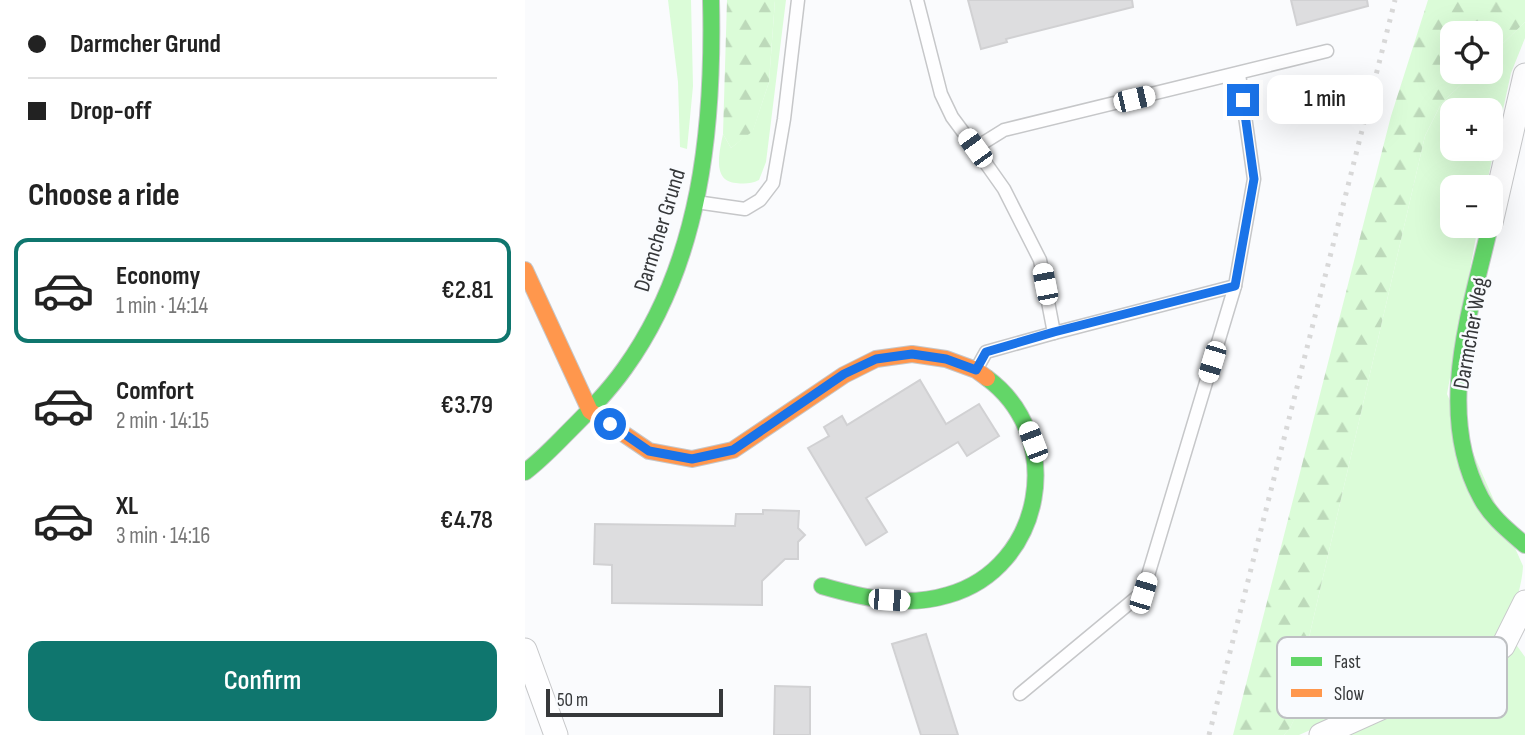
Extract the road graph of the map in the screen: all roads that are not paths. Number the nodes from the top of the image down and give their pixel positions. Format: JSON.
{"nodes":[{"id":1,"x":711,"y":0,"type":"edge"},
{"id":2,"x":798,"y":0,"type":"edge"},
{"id":3,"x":917,"y":0,"type":"edge"},
{"id":4,"x":1327,"y":51,"type":"dead end"},
{"id":5,"x":1239,"y":74,"type":"junction"},
{"id":6,"x":1525,"y":75,"type":"edge"},
{"id":7,"x":975,"y":148,"type":"junction"},
{"id":8,"x":1502,"y":175,"type":"edge"},
{"id":9,"x":696,"y":202,"type":"junction"},
{"id":10,"x":1488,"y":238,"type":"edge"},
{"id":11,"x":525,"y":270,"type":"edge"},
{"id":12,"x":1235,"y":286,"type":"junction"},
{"id":13,"x":1054,"y":332,"type":"junction"},
{"id":14,"x":976,"y":370,"type":"junction"},
{"id":15,"x":590,"y":411,"type":"junction"},
{"id":16,"x":525,"y":472,"type":"edge"},
{"id":17,"x":1525,"y":545,"type":"edge"},
{"id":18,"x":822,"y":586,"type":"dead end"},
{"id":19,"x":1525,"y":602,"type":"edge"},
{"id":20,"x":1507,"y":639,"type":"edge"},
{"id":21,"x":525,"y":650,"type":"edge"},
{"id":22,"x":1020,"y":694,"type":"dead end"},
{"id":23,"x":1360,"y":718,"type":"edge"},
{"id":24,"x":556,"y":735,"type":"edge"},
{"id":25,"x":1321,"y":735,"type":"edge"}],
"edges":[{"from":1,"to":9,"type":"street","name":"Darmcher Grund"},
{"from":2,"to":9,"type":"lane"},
{"from":3,"to":7,"type":"lane"},
{"from":4,"to":5,"type":"lane"},
{"from":5,"to":7,"type":"lane"},
{"from":5,"to":12,"type":"lane"},
{"from":6,"to":8,"type":"street","name":"Darmcher Weg"},
{"from":7,"to":13,"type":"lane"},
{"from":9,"to":15,"type":"street","name":"Darmcher Grund"},
{"from":10,"to":17,"type":"street","name":"Darmcher Weg"},
{"from":11,"to":15,"type":"street"},
{"from":12,"to":13,"type":"lane"},
{"from":12,"to":22,"type":"lane"},
{"from":13,"to":14,"type":"lane"},
{"from":14,"to":15,"type":"street"},
{"from":14,"to":18,"type":"street"},
{"from":15,"to":16,"type":"street","name":"Darmcher Grund"},
{"from":19,"to":20,"type":"street"},
{"from":21,"to":24,"type":"street"},
{"from":23,"to":25,"type":"street"}]}
